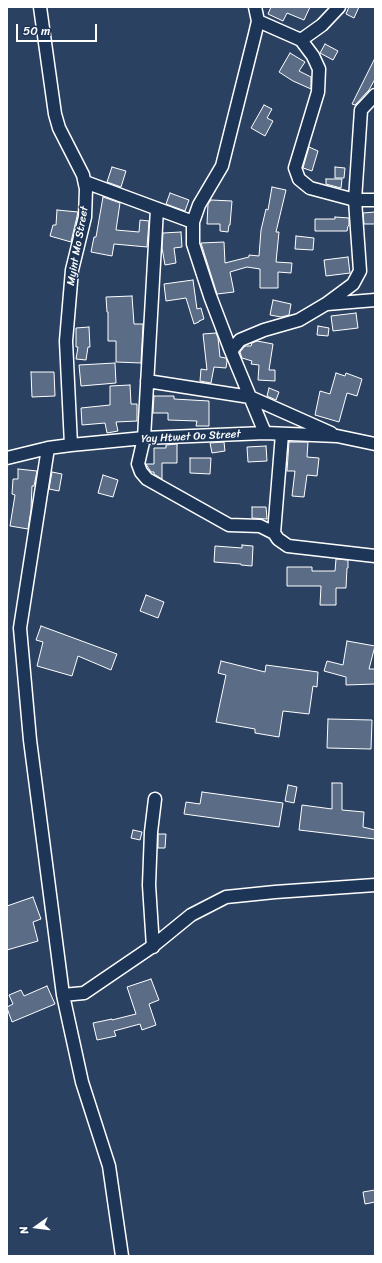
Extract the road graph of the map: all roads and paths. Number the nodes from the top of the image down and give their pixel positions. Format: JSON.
{"nodes":[{"id":1,"x":40,"y":7,"type":"edge"},
{"id":2,"x":255,"y":7,"type":"edge"},
{"id":3,"x":339,"y":7,"type":"edge"},
{"id":4,"x":258,"y":21,"type":"junction"},
{"id":5,"x":301,"y":40,"type":"junction"},
{"id":6,"x":375,"y":94,"type":"edge"},
{"id":7,"x":85,"y":182,"type":"junction"},
{"id":8,"x":354,"y":200,"type":"junction"},
{"id":9,"x":375,"y":200,"type":"edge"},
{"id":10,"x":157,"y":209,"type":"junction"},
{"id":11,"x":193,"y":222,"type":"junction"},
{"id":12,"x":375,"y":300,"type":"edge"},
{"id":13,"x":326,"y":304,"type":"junction"},
{"id":14,"x":230,"y":351,"type":"junction"},
{"id":15,"x":147,"y":381,"type":"junction"},
{"id":16,"x":250,"y":397,"type":"junction"},
{"id":17,"x":265,"y":433,"type":"junction"},
{"id":18,"x":282,"y":434,"type":"junction"},
{"id":19,"x":337,"y":436,"type":"junction"},
{"id":20,"x":144,"y":438,"type":"junction"},
{"id":21,"x":71,"y":444,"type":"junction"},
{"id":22,"x":375,"y":444,"type":"edge"},
{"id":23,"x":48,"y":448,"type":"junction"},
{"id":24,"x":7,"y":458,"type":"edge"},
{"id":25,"x":274,"y":533,"type":"junction"},
{"id":26,"x":375,"y":556,"type":"edge"},
{"id":27,"x":155,"y":799,"type":"dead end"},
{"id":28,"x":375,"y":885,"type":"edge"},
{"id":29,"x":153,"y":947,"type":"junction"},
{"id":30,"x":63,"y":996,"type":"junction"},
{"id":31,"x":122,"y":1256,"type":"edge"}],
"edges":[{"from":1,"to":7,"type":"street","name":"Myint Mo Street"},
{"from":2,"to":4,"type":"street"},
{"from":3,"to":5,"type":"street"},
{"from":4,"to":5,"type":"street"},
{"from":4,"to":11,"type":"street"},
{"from":5,"to":8,"type":"street"},
{"from":6,"to":8,"type":"street"},
{"from":7,"to":10,"type":"street"},
{"from":7,"to":21,"type":"street","name":"Myint Mo Street"},
{"from":8,"to":9,"type":"street"},
{"from":8,"to":13,"type":"street"},
{"from":10,"to":11,"type":"street"},
{"from":10,"to":15,"type":"street"},
{"from":11,"to":14,"type":"street"},
{"from":12,"to":13,"type":"street"},
{"from":13,"to":14,"type":"street"},
{"from":14,"to":16,"type":"street"},
{"from":15,"to":16,"type":"street"},
{"from":15,"to":20,"type":"street"},
{"from":16,"to":17,"type":"street"},
{"from":16,"to":19,"type":"street"},
{"from":17,"to":18,"type":"street","name":"Yay Htwet Oo Street"},
{"from":17,"to":20,"type":"street","name":"Yay Htwet Oo Street"},
{"from":18,"to":19,"type":"street","name":"Yay Htwet Oo Street"},
{"from":18,"to":25,"type":"street"},
{"from":19,"to":22,"type":"street","name":"Yay Htwet Oo Street"},
{"from":20,"to":21,"type":"street","name":"Yay Htwet Oo Street"},
{"from":20,"to":25,"type":"street"},
{"from":21,"to":23,"type":"street","name":"Yay Htwet Oo Street"},
{"from":23,"to":24,"type":"street","name":"Yay Htwet Oo Street"},
{"from":23,"to":30,"type":"street"},
{"from":25,"to":26,"type":"street"},
{"from":27,"to":29,"type":"street"},
{"from":28,"to":29,"type":"street"},
{"from":29,"to":30,"type":"street"},
{"from":30,"to":31,"type":"street"}]}
